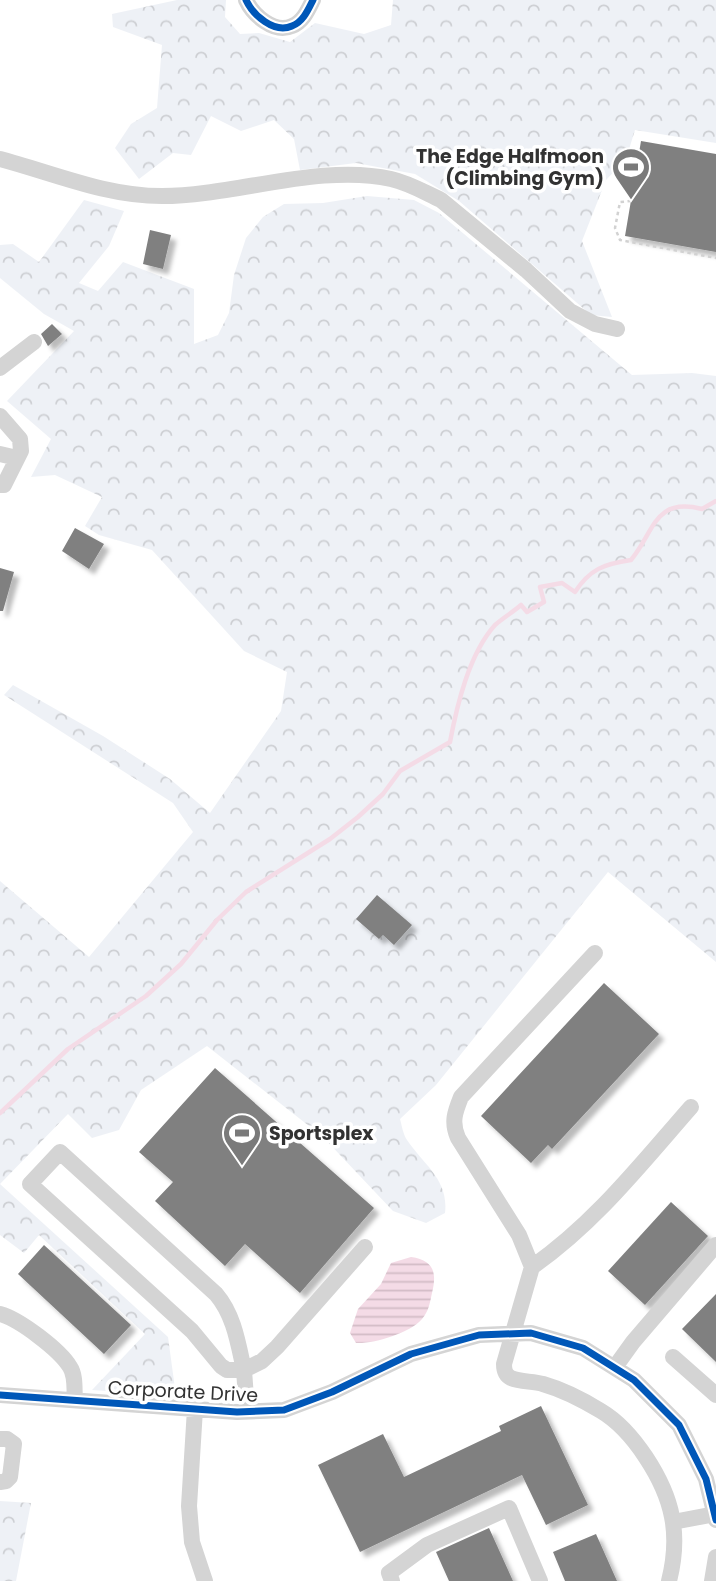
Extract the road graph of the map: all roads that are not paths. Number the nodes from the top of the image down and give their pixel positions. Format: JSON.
{"nodes":[{"id":1,"x":246,"y":0,"type":"edge"},
{"id":2,"x":313,"y":0,"type":"edge"},
{"id":3,"x":0,"y":159,"type":"edge"},
{"id":4,"x":617,"y":329,"type":"dead end"},
{"id":5,"x":34,"y":342,"type":"dead end"},
{"id":6,"x":0,"y":368,"type":"edge"},
{"id":7,"x":0,"y":416,"type":"edge"},
{"id":8,"x":0,"y":454,"type":"edge"},
{"id":9,"x":17,"y":458,"type":"junction"},
{"id":10,"x":0,"y":485,"type":"edge"},
{"id":11,"x":594,"y":953,"type":"dead end"},
{"id":12,"x":691,"y":1107,"type":"dead end"},
{"id":13,"x":716,"y":1245,"type":"edge"},
{"id":14,"x":365,"y":1247,"type":"dead end"},
{"id":15,"x":532,"y":1267,"type":"junction"},
{"id":16,"x":0,"y":1314,"type":"edge"},
{"id":17,"x":513,"y":1334,"type":"junction"},
{"id":18,"x":673,"y":1357,"type":"dead end"},
{"id":19,"x":615,"y":1367,"type":"junction"},
{"id":20,"x":244,"y":1370,"type":"junction"},
{"id":21,"x":0,"y":1395,"type":"edge"},
{"id":22,"x":716,"y":1395,"type":"edge"},
{"id":23,"x":75,"y":1400,"type":"junction"},
{"id":24,"x":195,"y":1409,"type":"junction"},
{"id":25,"x":247,"y":1412,"type":"junction"},
{"id":26,"x":0,"y":1438,"type":"edge"},
{"id":27,"x":709,"y":1466,"type":"edge"},
{"id":28,"x":0,"y":1482,"type":"edge"},
{"id":29,"x":715,"y":1517,"type":"edge"},
{"id":30,"x":673,"y":1522,"type":"junction"},
{"id":31,"x":716,"y":1557,"type":"edge"},
{"id":32,"x":205,"y":1581,"type":"edge"},
{"id":33,"x":392,"y":1581,"type":"edge"},
{"id":34,"x":540,"y":1581,"type":"edge"},
{"id":35,"x":669,"y":1581,"type":"edge"},
{"id":36,"x":712,"y":1581,"type":"edge"}],
"edges":[{"from":1,"to":2,"type":"street"},
{"from":3,"to":4,"type":"street"},
{"from":5,"to":6,"type":"street"},
{"from":7,"to":9,"type":"street"},
{"from":8,"to":9,"type":"street"},
{"from":9,"to":10,"type":"street"},
{"from":11,"to":15,"type":"street"},
{"from":12,"to":15,"type":"street"},
{"from":13,"to":19,"type":"street"},
{"from":14,"to":20,"type":"street"},
{"from":15,"to":17,"type":"street"},
{"from":16,"to":23,"type":"street"},
{"from":17,"to":19,"type":"street","name":"Corporate Drive"},
{"from":17,"to":25,"type":"street","name":"Corporate Drive"},
{"from":17,"to":30,"type":"street"},
{"from":18,"to":22,"type":"street"},
{"from":19,"to":27,"type":"street","name":"Corporate Drive"},
{"from":20,"to":20,"type":"street"},
{"from":20,"to":25,"type":"street"},
{"from":21,"to":23,"type":"street","name":"Corporate Drive"},
{"from":23,"to":24,"type":"street","name":"Corporate Drive"},
{"from":24,"to":25,"type":"street","name":"Corporate Drive"},
{"from":24,"to":32,"type":"street"},
{"from":26,"to":28,"type":"street"},
{"from":27,"to":29,"type":"street","name":"Corporate Drive"},
{"from":29,"to":30,"type":"street"},
{"from":30,"to":35,"type":"street"},
{"from":31,"to":36,"type":"street"},
{"from":33,"to":34,"type":"street"}]}
